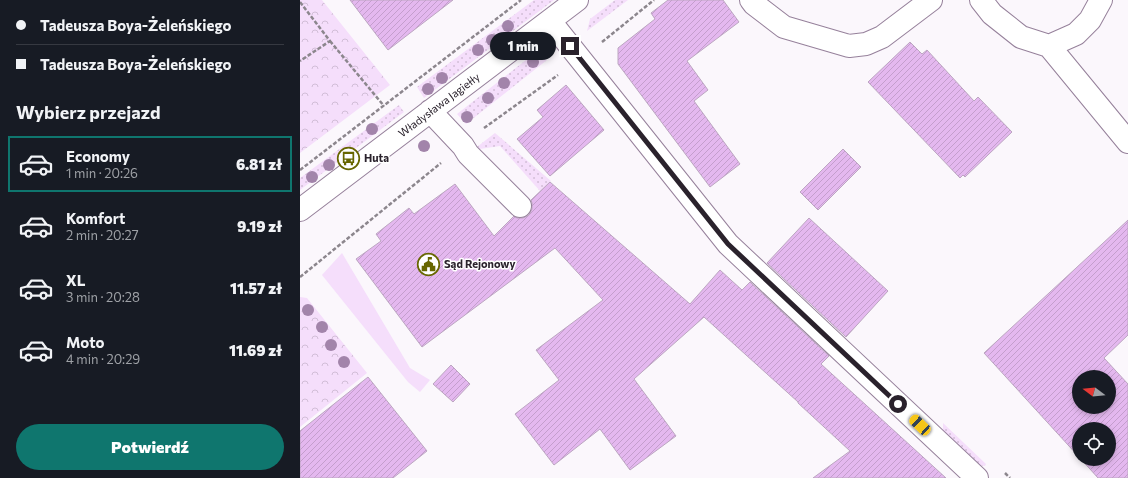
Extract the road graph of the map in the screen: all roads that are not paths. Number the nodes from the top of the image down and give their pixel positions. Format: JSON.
{"nodes":[{"id":1,"x":577,"y":0,"type":"edge"},
{"id":2,"x":751,"y":0,"type":"edge"},
{"id":3,"x":931,"y":0,"type":"edge"},
{"id":4,"x":981,"y":0,"type":"edge"},
{"id":5,"x":1100,"y":0,"type":"edge"},
{"id":6,"x":550,"y":21,"type":"junction"},
{"id":7,"x":1049,"y":46,"type":"junction"},
{"id":8,"x":430,"y":111,"type":"junction"},
{"id":9,"x":1128,"y":142,"type":"edge"},
{"id":10,"x":520,"y":206,"type":"dead end"},
{"id":11,"x":300,"y":210,"type":"edge"},
{"id":12,"x":977,"y":478,"type":"edge"}],
"edges":[{"from":1,"to":6,"type":"street","name":"Władysława Jagiełły"},
{"from":2,"to":3,"type":"street"},
{"from":4,"to":7,"type":"street"},
{"from":5,"to":7,"type":"street"},
{"from":6,"to":8,"type":"street","name":"Władysława Jagiełły"},
{"from":6,"to":12,"type":"street"},
{"from":7,"to":9,"type":"street"},
{"from":8,"to":10,"type":"street"},
{"from":8,"to":11,"type":"street","name":"Władysława Jagiełły"}]}
